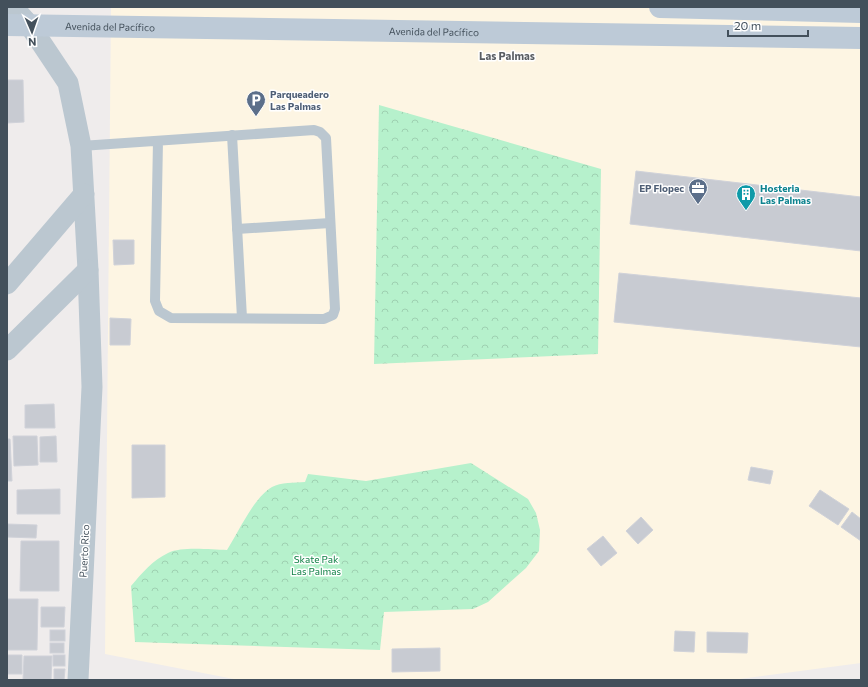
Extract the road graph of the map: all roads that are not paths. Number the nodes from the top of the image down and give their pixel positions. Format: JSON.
{"nodes":[{"id":1,"x":12,"y":7,"type":"edge"},
{"id":2,"x":660,"y":7,"type":"edge"},
{"id":3,"x":848,"y":10,"type":"edge"},
{"id":4,"x":7,"y":25,"type":"edge"},
{"id":5,"x":30,"y":26,"type":"junction"},
{"id":6,"x":861,"y":38,"type":"edge"},
{"id":7,"x":232,"y":136,"type":"junction"},
{"id":8,"x":158,"y":141,"type":"junction"},
{"id":9,"x":81,"y":146,"type":"junction"},
{"id":10,"x":84,"y":194,"type":"junction"},
{"id":11,"x":330,"y":223,"type":"junction"},
{"id":12,"x":237,"y":229,"type":"junction"},
{"id":13,"x":88,"y":270,"type":"junction"},
{"id":14,"x":7,"y":284,"type":"edge"},
{"id":15,"x":242,"y":318,"type":"junction"},
{"id":16,"x":7,"y":350,"type":"edge"},
{"id":17,"x":78,"y":680,"type":"edge"}],
"edges":[{"from":1,"to":5,"type":"street","name":"Puerto Rico"},
{"from":2,"to":3,"type":"main road"},
{"from":4,"to":5,"type":"main road","name":"Avenida del Pacífico"},
{"from":5,"to":6,"type":"main road","name":"Avenida del Pacífico"},
{"from":5,"to":9,"type":"street","name":"Puerto Rico"},
{"from":7,"to":8,"type":"lane"},
{"from":7,"to":11,"type":"lane"},
{"from":7,"to":12,"type":"lane"},
{"from":8,"to":9,"type":"lane"},
{"from":8,"to":15,"type":"lane"},
{"from":9,"to":10,"type":"street","name":"Puerto Rico"},
{"from":10,"to":13,"type":"street","name":"Puerto Rico"},
{"from":10,"to":14,"type":"street"},
{"from":11,"to":12,"type":"lane"},
{"from":11,"to":15,"type":"lane"},
{"from":12,"to":15,"type":"lane"},
{"from":13,"to":16,"type":"street"},
{"from":13,"to":17,"type":"street","name":"Puerto Rico"}]}
